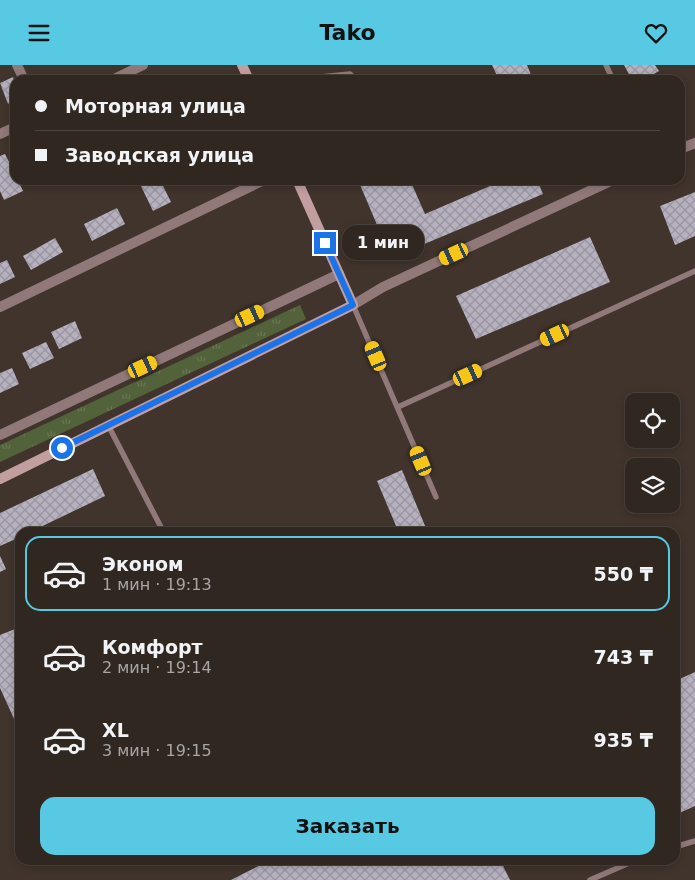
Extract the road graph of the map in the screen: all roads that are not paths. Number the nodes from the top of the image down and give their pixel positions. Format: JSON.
{"nodes":[{"id":1,"x":143,"y":65,"type":"edge"},
{"id":2,"x":122,"y":75,"type":"edge"},
{"id":3,"x":254,"y":185,"type":"edge"},
{"id":4,"x":299,"y":185,"type":"edge"},
{"id":5,"x":602,"y":185,"type":"edge"},
{"id":6,"x":695,"y":271,"type":"edge"},
{"id":7,"x":339,"y":274,"type":"junction"},
{"id":8,"x":353,"y":305,"type":"junction"},
{"id":9,"x":0,"y":307,"type":"edge"},
{"id":10,"x":398,"y":407,"type":"junction"},
{"id":11,"x":108,"y":425,"type":"junction"},
{"id":12,"x":0,"y":435,"type":"edge"},
{"id":13,"x":0,"y":479,"type":"edge"},
{"id":14,"x":436,"y":497,"type":"dead end"},
{"id":15,"x":161,"y":527,"type":"edge"},
{"id":16,"x":695,"y":841,"type":"edge"},
{"id":17,"x":680,"y":846,"type":"edge"},
{"id":18,"x":624,"y":865,"type":"edge"},
{"id":19,"x":590,"y":880,"type":"edge"}],
"edges":[{"from":1,"to":2,"type":"street"},
{"from":3,"to":9,"type":"street"},
{"from":4,"to":7,"type":"street"},
{"from":5,"to":8,"type":"street"},
{"from":6,"to":10,"type":"lane"},
{"from":7,"to":8,"type":"street"},
{"from":7,"to":12,"type":"street"},
{"from":8,"to":10,"type":"lane"},
{"from":8,"to":11,"type":"street"},
{"from":10,"to":14,"type":"lane"},
{"from":11,"to":13,"type":"street"},
{"from":11,"to":15,"type":"lane"},
{"from":16,"to":17,"type":"lane"},
{"from":18,"to":19,"type":"lane"}]}
